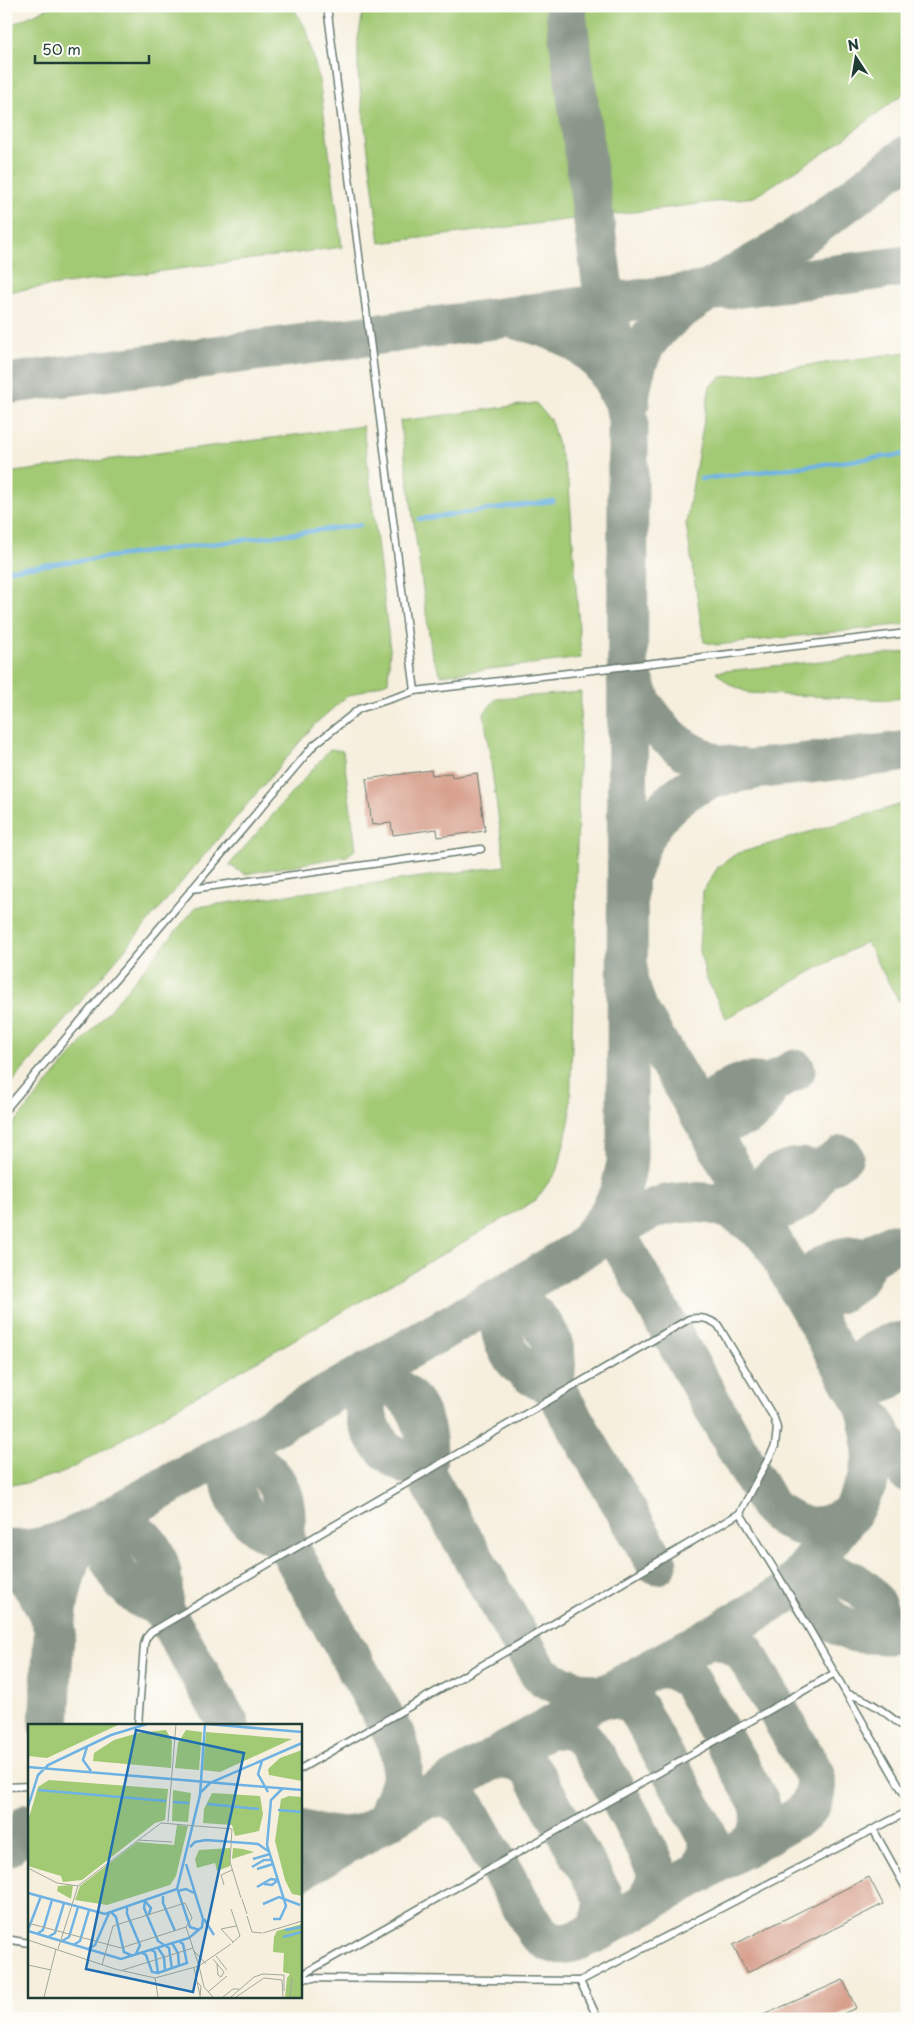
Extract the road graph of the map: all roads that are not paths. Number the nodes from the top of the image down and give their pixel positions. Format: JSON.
{"nodes":[{"id":1,"x":327,"y":6,"type":"edge"},
{"id":2,"x":907,"y":633,"type":"edge"},
{"id":3,"x":415,"y":691,"type":"junction"},
{"id":4,"x":481,"y":849,"type":"dead end"},
{"id":5,"x":192,"y":889,"type":"junction"},
{"id":6,"x":6,"y":1109,"type":"edge"},
{"id":7,"x":740,"y":1514,"type":"junction"},
{"id":8,"x":835,"y":1673,"type":"junction"},
{"id":9,"x":847,"y":1694,"type":"junction"},
{"id":10,"x":138,"y":1724,"type":"edge"},
{"id":11,"x":907,"y":1730,"type":"edge"},
{"id":12,"x":301,"y":1768,"type":"edge"},
{"id":13,"x":28,"y":1786,"type":"edge"},
{"id":14,"x":6,"y":1787,"type":"edge"},
{"id":15,"x":907,"y":1799,"type":"edge"},
{"id":16,"x":907,"y":1812,"type":"edge"},
{"id":17,"x":873,"y":1829,"type":"junction"},
{"id":18,"x":907,"y":1890,"type":"edge"},
{"id":19,"x":6,"y":1939,"type":"edge"},
{"id":20,"x":28,"y":1943,"type":"edge"},
{"id":21,"x":301,"y":1976,"type":"edge"},
{"id":22,"x":301,"y":1977,"type":"edge"},
{"id":23,"x":580,"y":1981,"type":"junction"},
{"id":24,"x":598,"y":2019,"type":"edge"}],
"edges":[{"from":1,"to":3,"type":"lane"},
{"from":2,"to":3,"type":"lane"},
{"from":3,"to":5,"type":"lane"},
{"from":4,"to":5,"type":"lane"},
{"from":5,"to":6,"type":"lane"},
{"from":7,"to":8,"type":"lane"},
{"from":7,"to":10,"type":"lane"},
{"from":7,"to":12,"type":"lane"},
{"from":8,"to":9,"type":"lane"},
{"from":8,"to":21,"type":"lane"},
{"from":9,"to":11,"type":"lane"},
{"from":9,"to":15,"type":"lane"},
{"from":13,"to":14,"type":"lane"},
{"from":16,"to":17,"type":"lane"},
{"from":17,"to":18,"type":"lane"},
{"from":17,"to":23,"type":"lane"},
{"from":19,"to":20,"type":"lane"},
{"from":22,"to":23,"type":"lane"},
{"from":23,"to":24,"type":"lane"}]}
